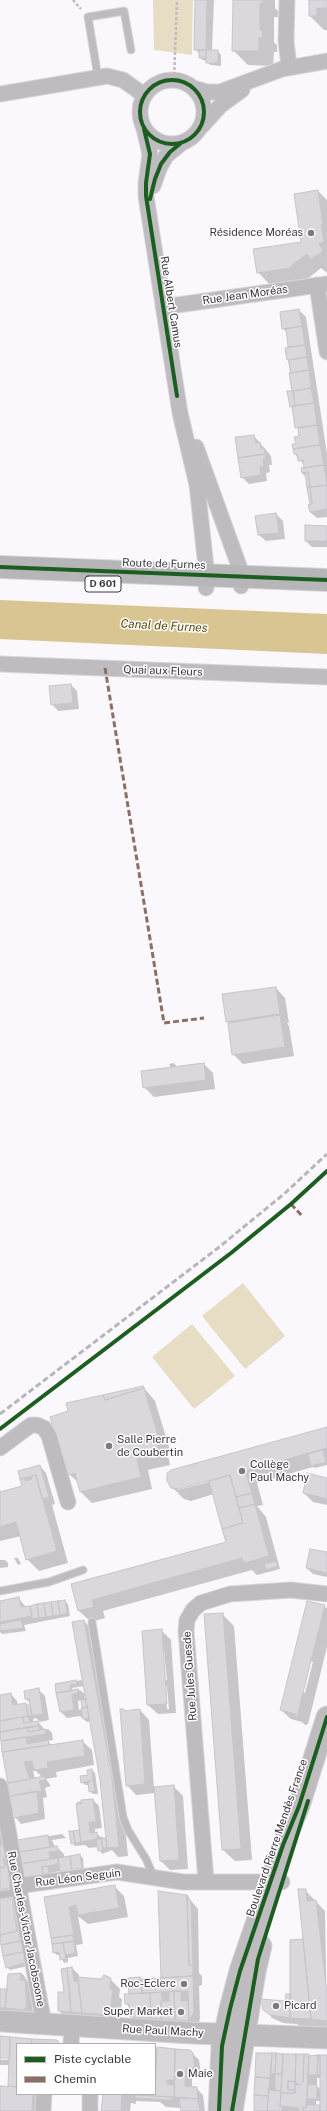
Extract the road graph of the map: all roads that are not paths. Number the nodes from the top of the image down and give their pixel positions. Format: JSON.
{"nodes":[{"id":1,"x":287,"y":0,"type":"edge"},
{"id":2,"x":131,"y":50,"type":"dead end"},
{"id":3,"x":327,"y":61,"type":"edge"},
{"id":4,"x":282,"y":69,"type":"junction"},
{"id":5,"x":98,"y":77,"type":"junction"},
{"id":6,"x":193,"y":88,"type":"junction"},
{"id":7,"x":0,"y":94,"type":"edge"},
{"id":8,"x":144,"y":95,"type":"junction"},
{"id":9,"x":200,"y":127,"type":"junction"},
{"id":10,"x":144,"y":128,"type":"junction"},
{"id":11,"x":184,"y":142,"type":"junction"},
{"id":12,"x":149,"y":211,"type":"junction"},
{"id":13,"x":322,"y":285,"type":"edge"},
{"id":14,"x":163,"y":307,"type":"junction"},
{"id":15,"x":327,"y":352,"type":"edge"},
{"id":16,"x":177,"y":396,"type":"junction"},
{"id":17,"x":0,"y":567,"type":"edge"},
{"id":18,"x":0,"y":580,"type":"edge"},
{"id":19,"x":327,"y":580,"type":"edge"},
{"id":20,"x":206,"y":581,"type":"junction"},
{"id":21,"x":241,"y":582,"type":"junction"},
{"id":22,"x":327,"y":590,"type":"edge"},
{"id":23,"x":0,"y":664,"type":"edge"},
{"id":24,"x":327,"y":678,"type":"edge"},
{"id":25,"x":0,"y":1448,"type":"edge"},
{"id":26,"x":68,"y":1502,"type":"dead end"},
{"id":27,"x":82,"y":1570,"type":"dead end"},
{"id":28,"x":0,"y":1591,"type":"edge"},
{"id":29,"x":327,"y":1594,"type":"edge"},
{"id":30,"x":92,"y":1622,"type":"dead end"},
{"id":31,"x":327,"y":1717,"type":"edge"},
{"id":32,"x":327,"y":1738,"type":"edge"},
{"id":33,"x":0,"y":1786,"type":"edge"},
{"id":34,"x":154,"y":1878,"type":"junction"},
{"id":35,"x":206,"y":1881,"type":"junction"},
{"id":36,"x":276,"y":1882,"type":"junction"},
{"id":37,"x":18,"y":1889,"type":"junction"},
{"id":38,"x":0,"y":1895,"type":"edge"},
{"id":39,"x":260,"y":1914,"type":"junction"},
{"id":40,"x":0,"y":2021,"type":"edge"},
{"id":41,"x":44,"y":2024,"type":"junction"},
{"id":42,"x":224,"y":2034,"type":"junction"},
{"id":43,"x":72,"y":2035,"type":"edge"},
{"id":44,"x":244,"y":2035,"type":"junction"},
{"id":45,"x":327,"y":2038,"type":"edge"},
{"id":46,"x":44,"y":2095,"type":"edge"},
{"id":47,"x":90,"y":2095,"type":"edge"},
{"id":48,"x":43,"y":2111,"type":"edge"},
{"id":49,"x":90,"y":2111,"type":"edge"},
{"id":50,"x":219,"y":2111,"type":"edge"},
{"id":51,"x":228,"y":2111,"type":"edge"},
{"id":52,"x":232,"y":2111,"type":"edge"}],
"edges":[{"from":1,"to":4,"type":"street"},
{"from":2,"to":5,"type":"lane"},
{"from":3,"to":4,"type":"street"},
{"from":4,"to":6,"type":"street"},
{"from":4,"to":9,"type":"street"},
{"from":5,"to":7,"type":"street"},
{"from":5,"to":8,"type":"street"},
{"from":6,"to":8,"type":"street"},
{"from":6,"to":9,"type":"street"},
{"from":8,"to":10,"type":"street"},
{"from":9,"to":11,"type":"street"},
{"from":10,"to":11,"type":"street"},
{"from":10,"to":12,"type":"street","name":"Rue Albert Camus"},
{"from":11,"to":12,"type":"street","name":"Rue Albert Camus"},
{"from":12,"to":14,"type":"street","name":"Rue Albert Camus"},
{"from":13,"to":14,"type":"street","name":"Rue Jean Moréas"},
{"from":13,"to":15,"type":"street"},
{"from":14,"to":16,"type":"street","name":"Rue Albert Camus"},
{"from":16,"to":20,"type":"street","name":"Rue Albert Camus"},
{"from":16,"to":21,"type":"street","name":"Rue Albert Camus"},
{"from":17,"to":20,"type":"main road","name":"Route de Furnes","number":"D 601"},
{"from":18,"to":20,"type":"main road","name":"Route de Furnes","number":"D 601"},
{"from":19,"to":21,"type":"main road","name":"Route de Furnes","number":"D 601"},
{"from":20,"to":21,"type":"main road","name":"Route de Furnes","number":"D 601"},
{"from":21,"to":22,"type":"main road","name":"Route de Furnes","number":"D 601"},
{"from":23,"to":24,"type":"street","name":"Quai aux Fleurs"},
{"from":25,"to":26,"type":"street"},
{"from":27,"to":28,"type":"lane"},
{"from":29,"to":35,"type":"street","name":"Rue Jules Guesde"},
{"from":30,"to":34,"type":"lane"},
{"from":31,"to":36,"type":"main road","name":"Boulevard Pierre Mendès France"},
{"from":32,"to":36,"type":"main road","name":"Boulevard Pierre Mendès France"},
{"from":33,"to":37,"type":"street","name":"Rue Charles-Victor Jacobsoone"},
{"from":34,"to":35,"type":"street","name":"Rue Léon Seguin"},
{"from":34,"to":37,"type":"street","name":"Rue Léon Seguin"},
{"from":35,"to":36,"type":"street","name":"Rue Léon Seguin"},
{"from":36,"to":39,"type":"main road","name":"Boulevard Pierre Mendès France"},
{"from":36,"to":44,"type":"main road","name":"Boulevard Pierre Mendès France"},
{"from":37,"to":38,"type":"lane"},
{"from":37,"to":41,"type":"street","name":"Rue Charles-Victor Jacobsoone"},
{"from":39,"to":42,"type":"main road","name":"Boulevard Pierre Mendès France"},
{"from":39,"to":44,"type":"main road","name":"Boulevard Pierre Mendès France"},
{"from":40,"to":41,"type":"main road","name":"Rue Paul Machy"},
{"from":41,"to":43,"type":"main road","name":"Rue Paul Machy"},
{"from":42,"to":43,"type":"main road","name":"Rue Paul Machy"},
{"from":42,"to":44,"type":"main road","name":"Rue Paul Machy"},
{"from":42,"to":50,"type":"main road","name":"Boulevard Pierre Mendès France"},
{"from":42,"to":51,"type":"main road"},
{"from":44,"to":45,"type":"main road","name":"Rue Paul Machy"},
{"from":44,"to":52,"type":"main road"},
{"from":46,"to":48,"type":"street"},
{"from":47,"to":49,"type":"street"}]}
